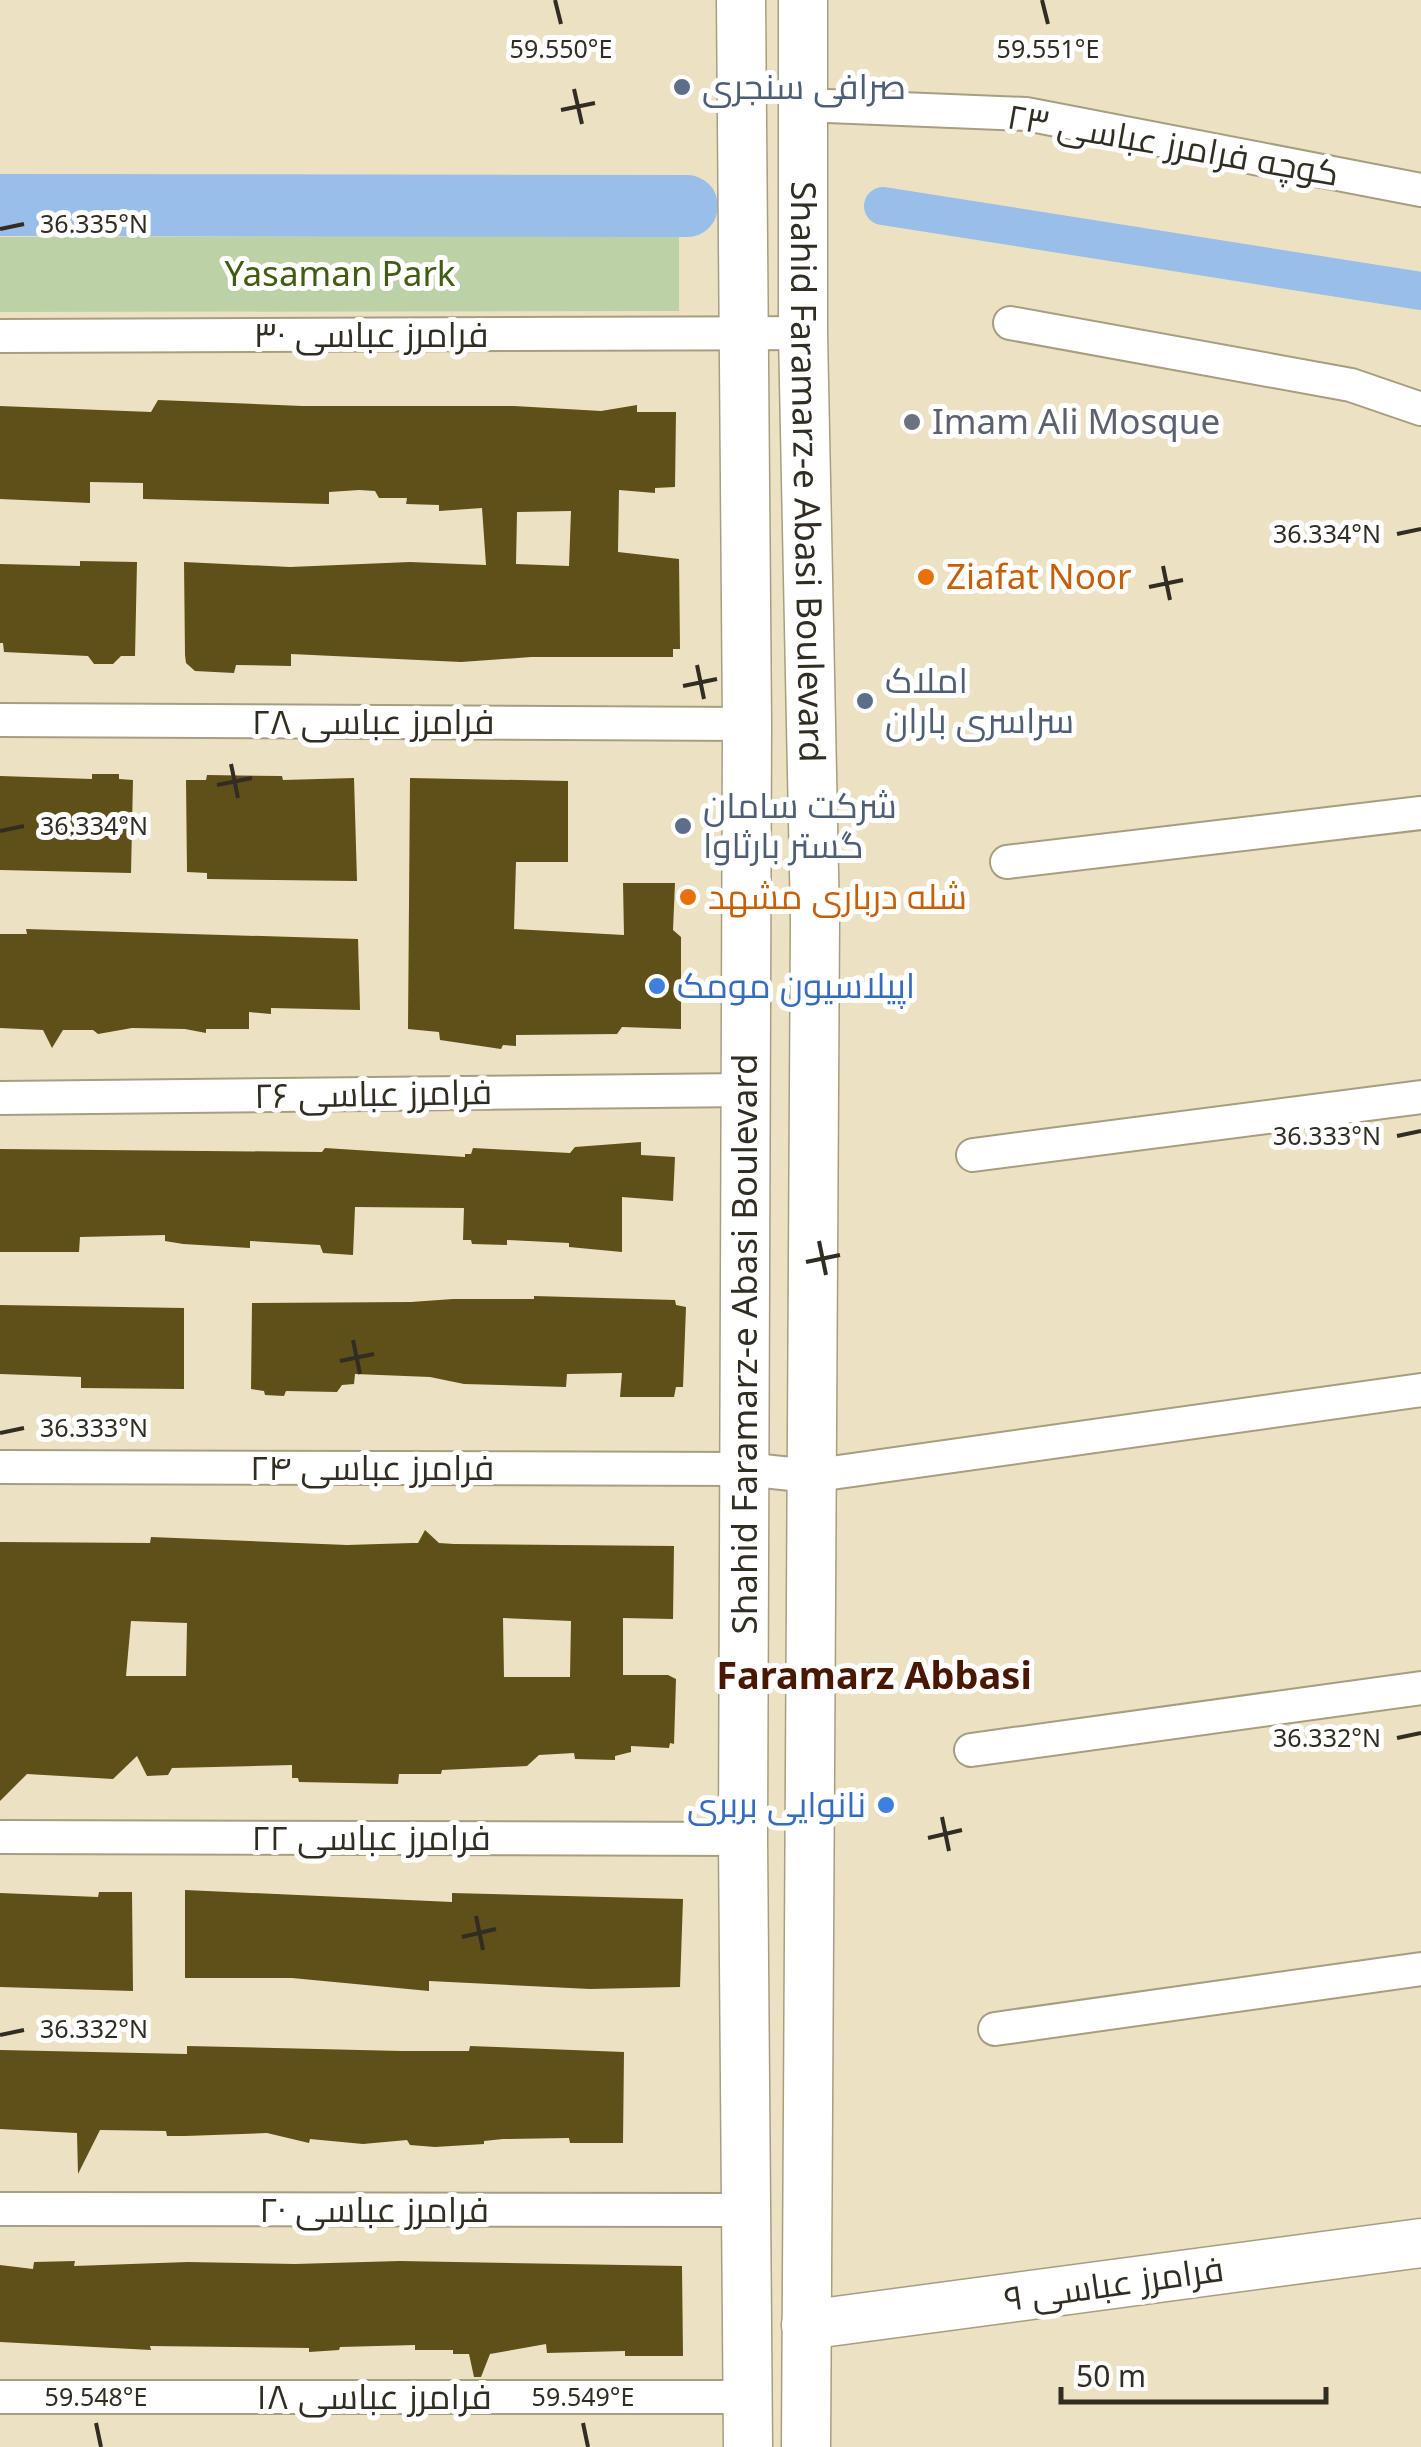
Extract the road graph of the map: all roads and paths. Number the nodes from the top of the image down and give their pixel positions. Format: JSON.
{"nodes":[{"id":1,"x":741,"y":0,"type":"edge"},
{"id":2,"x":803,"y":0,"type":"edge"},
{"id":3,"x":803,"y":105,"type":"junction"},
{"id":4,"x":1421,"y":190,"type":"edge"},
{"id":5,"x":1010,"y":323,"type":"dead end"},
{"id":6,"x":803,"y":333,"type":"junction"},
{"id":7,"x":743,"y":334,"type":"junction"},
{"id":8,"x":0,"y":336,"type":"edge"},
{"id":9,"x":1421,"y":409,"type":"edge"},
{"id":10,"x":0,"y":720,"type":"edge"},
{"id":11,"x":747,"y":724,"type":"junction"},
{"id":12,"x":1421,"y":812,"type":"edge"},
{"id":13,"x":1007,"y":862,"type":"dead end"},
{"id":14,"x":747,"y":1090,"type":"junction"},
{"id":15,"x":1421,"y":1097,"type":"edge"},
{"id":16,"x":0,"y":1098,"type":"edge"},
{"id":17,"x":973,"y":1155,"type":"dead end"},
{"id":18,"x":1421,"y":1390,"type":"edge"},
{"id":19,"x":0,"y":1466,"type":"edge"},
{"id":20,"x":744,"y":1469,"type":"junction"},
{"id":21,"x":810,"y":1476,"type":"junction"},
{"id":22,"x":1421,"y":1688,"type":"edge"},
{"id":23,"x":971,"y":1750,"type":"dead end"},
{"id":24,"x":0,"y":1837,"type":"edge"},
{"id":25,"x":743,"y":1839,"type":"junction"},
{"id":26,"x":1421,"y":1970,"type":"edge"},
{"id":27,"x":996,"y":2029,"type":"dead end"},
{"id":28,"x":0,"y":2209,"type":"edge"},
{"id":29,"x":748,"y":2210,"type":"junction"},
{"id":30,"x":1421,"y":2243,"type":"edge"},
{"id":31,"x":806,"y":2325,"type":"junction"},
{"id":32,"x":0,"y":2396,"type":"edge"},
{"id":33,"x":748,"y":2397,"type":"junction"},
{"id":34,"x":748,"y":2447,"type":"edge"},
{"id":35,"x":806,"y":2447,"type":"edge"}],
"edges":[{"from":1,"to":7,"type":"main road","name":"Shahid Faramarz-e Abasi Boulevard"},
{"from":2,"to":3,"type":"main road","name":"Shahid Faramarz-e Abasi Boulevard"},
{"from":3,"to":4,"type":"street","name":"کوچه فرامرز عباسی ۲۳"},
{"from":3,"to":6,"type":"main road","name":"Shahid Faramarz-e Abasi Boulevard"},
{"from":5,"to":9,"type":"street"},
{"from":6,"to":7,"type":"street","name":"فرامرز عباسی ۳۰"},
{"from":6,"to":21,"type":"main road","name":"Shahid Faramarz-e Abasi Boulevard"},
{"from":7,"to":8,"type":"street","name":"فرامرز عباسی ۳۰"},
{"from":7,"to":11,"type":"main road","name":"Shahid Faramarz-e Abasi Boulevard"},
{"from":10,"to":11,"type":"street","name":"فرامرز عباسی ۲۸"},
{"from":11,"to":14,"type":"main road","name":"Shahid Faramarz-e Abasi Boulevard"},
{"from":12,"to":13,"type":"street"},
{"from":14,"to":16,"type":"street","name":"فرامرز عباسی ۲۶"},
{"from":14,"to":20,"type":"main road","name":"Shahid Faramarz-e Abasi Boulevard"},
{"from":15,"to":17,"type":"street"},
{"from":18,"to":21,"type":"street","name":"فرامرز عباسی ۲۴"},
{"from":19,"to":20,"type":"street","name":"فرامرز عباسی ۲۴"},
{"from":20,"to":21,"type":"street","name":"فرامرز عباسی ۲۴"},
{"from":20,"to":25,"type":"main road","name":"Shahid Faramarz-e Abasi Boulevard"},
{"from":21,"to":31,"type":"main road","name":"Shahid Faramarz-e Abasi Boulevard"},
{"from":22,"to":23,"type":"street"},
{"from":24,"to":25,"type":"street","name":"فرامرز عباسی ۲۲"},
{"from":25,"to":29,"type":"main road","name":"Shahid Faramarz-e Abasi Boulevard"},
{"from":26,"to":27,"type":"street"},
{"from":28,"to":29,"type":"street","name":"فرامرز عباسی ۲۰"},
{"from":29,"to":33,"type":"main road","name":"Shahid Faramarz-e Abasi Boulevard"},
{"from":30,"to":31,"type":"main road","name":"فرامرز عباسی ۹"},
{"from":31,"to":35,"type":"main road","name":"Shahid Faramarz-e Abasi Boulevard"},
{"from":32,"to":33,"type":"street","name":"فرامرز عباسی ۱۸"},
{"from":33,"to":34,"type":"main road","name":"Shahid Faramarz-e Abasi Boulevard"}]}
